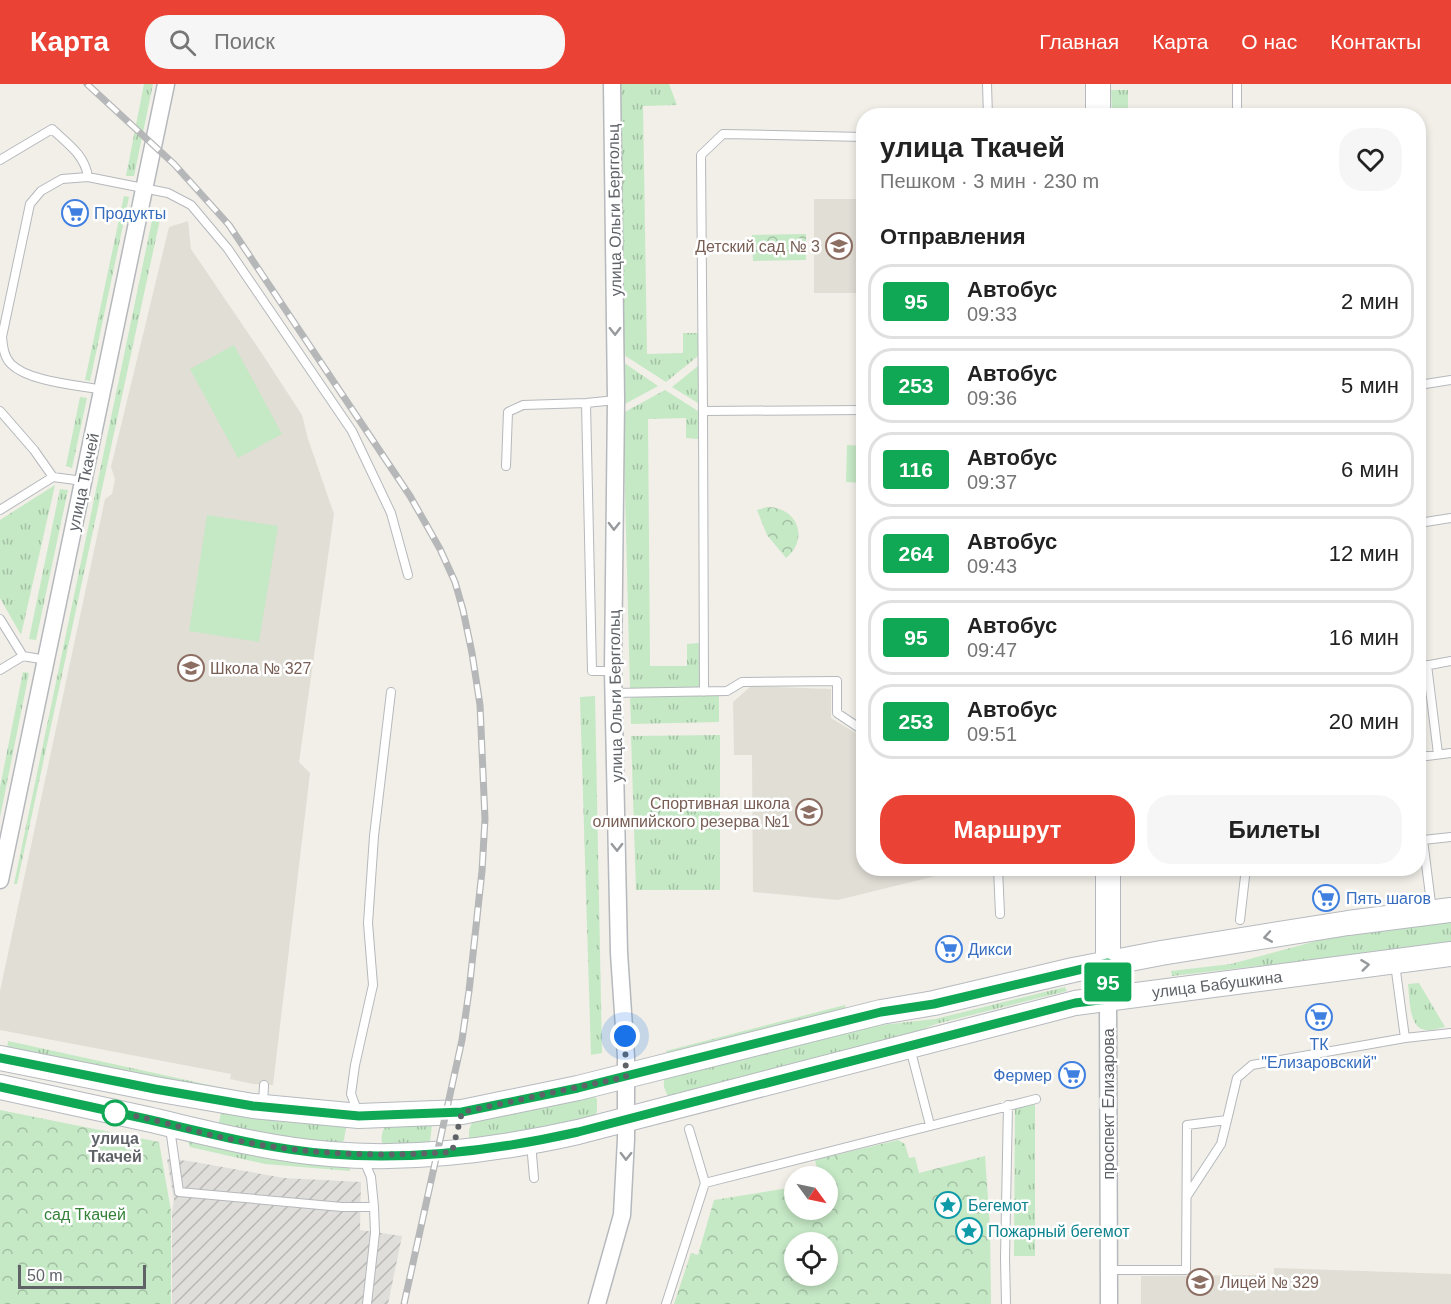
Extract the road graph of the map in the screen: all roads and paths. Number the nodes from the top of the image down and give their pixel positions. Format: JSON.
{"nodes":[{"id":1,"x":166,"y":84,"type":"edge"},
{"id":2,"x":612,"y":84,"type":"edge"},
{"id":3,"x":987,"y":84,"type":"edge"},
{"id":4,"x":1098,"y":84,"type":"edge"},
{"id":5,"x":1237,"y":84,"type":"edge"},
{"id":6,"x":988,"y":108,"type":"edge"},
{"id":7,"x":1098,"y":108,"type":"edge"},
{"id":8,"x":1237,"y":108,"type":"edge"},
{"id":9,"x":856,"y":136,"type":"edge"},
{"id":10,"x":0,"y":160,"type":"edge"},
{"id":11,"x":88,"y":177,"type":"junction"},
{"id":12,"x":145,"y":188,"type":"junction"},
{"id":13,"x":1451,"y":380,"type":"edge"},
{"id":14,"x":1426,"y":384,"type":"edge"},
{"id":15,"x":103,"y":390,"type":"junction"},
{"id":16,"x":616,"y":400,"type":"junction"},
{"id":17,"x":586,"y":403,"type":"junction"},
{"id":18,"x":856,"y":410,"type":"edge"},
{"id":19,"x":0,"y":411,"type":"edge"},
{"id":20,"x":703,"y":411,"type":"junction"},
{"id":21,"x":506,"y":466,"type":"dead end"},
{"id":22,"x":53,"y":477,"type":"junction"},
{"id":23,"x":83,"y":481,"type":"junction"},
{"id":24,"x":0,"y":510,"type":"edge"},
{"id":25,"x":1451,"y":518,"type":"edge"},
{"id":26,"x":1426,"y":523,"type":"edge"},
{"id":27,"x":408,"y":574,"type":"dead end"},
{"id":28,"x":0,"y":619,"type":"edge"},
{"id":29,"x":23,"y":656,"type":"junction"},
{"id":30,"x":46,"y":660,"type":"junction"},
{"id":31,"x":1451,"y":661,"type":"edge"},
{"id":32,"x":1426,"y":665,"type":"edge"},
{"id":33,"x":0,"y":670,"type":"edge"},
{"id":34,"x":613,"y":670,"type":"junction"},
{"id":35,"x":1426,"y":684,"type":"edge"},
{"id":36,"x":391,"y":692,"type":"dead end"},
{"id":37,"x":704,"y":692,"type":"junction"},
{"id":38,"x":613,"y":693,"type":"junction"},
{"id":39,"x":856,"y":725,"type":"edge"},
{"id":40,"x":1451,"y":753,"type":"edge"},
{"id":41,"x":1438,"y":754,"type":"junction"},
{"id":42,"x":1426,"y":756,"type":"edge"},
{"id":43,"x":1451,"y":837,"type":"edge"},
{"id":44,"x":1426,"y":839,"type":"edge"},
{"id":45,"x":1426,"y":856,"type":"edge"},
{"id":46,"x":1,"y":873,"type":"edge"},
{"id":47,"x":998,"y":876,"type":"edge"},
{"id":48,"x":1107,"y":876,"type":"edge"},
{"id":49,"x":1245,"y":876,"type":"edge"},
{"id":50,"x":1442,"y":912,"type":"edge"},
{"id":51,"x":1000,"y":914,"type":"dead end"},
{"id":52,"x":1240,"y":920,"type":"dead end"},
{"id":53,"x":1451,"y":954,"type":"edge"},
{"id":54,"x":1395,"y":961,"type":"junction"},
{"id":55,"x":1108,"y":963,"type":"junction"},
{"id":56,"x":1108,"y":999,"type":"junction"},
{"id":57,"x":1451,"y":1033,"type":"edge"},
{"id":58,"x":1405,"y":1038,"type":"junction"},
{"id":59,"x":910,"y":1047,"type":"junction"},
{"id":60,"x":0,"y":1058,"type":"edge"},
{"id":61,"x":626,"y":1077,"type":"junction"},
{"id":62,"x":0,"y":1087,"type":"edge"},
{"id":63,"x":1036,"y":1098,"type":"dead end"},
{"id":64,"x":1008,"y":1105,"type":"junction"},
{"id":65,"x":462,"y":1112,"type":"junction"},
{"id":66,"x":359,"y":1116,"type":"junction"},
{"id":67,"x":626,"y":1120,"type":"junction"},
{"id":68,"x":1227,"y":1120,"type":"junction"},
{"id":69,"x":169,"y":1125,"type":"junction"},
{"id":70,"x":930,"y":1125,"type":"junction"},
{"id":71,"x":689,"y":1129,"type":"dead end"},
{"id":72,"x":531,"y":1143,"type":"junction"},
{"id":73,"x":452,"y":1152,"type":"junction"},
{"id":74,"x":362,"y":1156,"type":"junction"},
{"id":75,"x":534,"y":1178,"type":"dead end"},
{"id":76,"x":705,"y":1183,"type":"junction"},
{"id":77,"x":1186,"y":1198,"type":"junction"},
{"id":78,"x":374,"y":1207,"type":"junction"},
{"id":79,"x":1109,"y":1270,"type":"junction"},
{"id":80,"x":367,"y":1304,"type":"edge"},
{"id":81,"x":597,"y":1304,"type":"edge"},
{"id":82,"x":666,"y":1304,"type":"edge"},
{"id":83,"x":1006,"y":1304,"type":"edge"},
{"id":84,"x":1109,"y":1304,"type":"edge"}],
"edges":[{"from":1,"to":12,"type":"street","name":"улица Ткачей"},
{"from":2,"to":16,"type":"street","name":"улица Ольги Берггольц","one_way":true},
{"from":3,"to":6,"type":"lane"},
{"from":4,"to":7,"type":"street"},
{"from":5,"to":8,"type":"lane"},
{"from":9,"to":20,"type":"lane"},
{"from":10,"to":11,"type":"lane"},
{"from":11,"to":12,"type":"lane"},
{"from":11,"to":15,"type":"lane"},
{"from":12,"to":15,"type":"street","name":"улица Ткачей"},
{"from":12,"to":27,"type":"lane"},
{"from":13,"to":14,"type":"lane"},
{"from":15,"to":23,"type":"street","name":"улица Ткачей"},
{"from":16,"to":17,"type":"lane"},
{"from":16,"to":34,"type":"street","name":"улица Ольги Берггольц","one_way":true},
{"from":17,"to":21,"type":"lane"},
{"from":17,"to":34,"type":"lane"},
{"from":18,"to":20,"type":"lane"},
{"from":19,"to":22,"type":"lane"},
{"from":20,"to":37,"type":"lane"},
{"from":22,"to":23,"type":"lane"},
{"from":22,"to":24,"type":"lane"},
{"from":23,"to":30,"type":"street","name":"улица Ткачей"},
{"from":25,"to":26,"type":"lane"},
{"from":28,"to":29,"type":"lane"},
{"from":29,"to":30,"type":"lane"},
{"from":29,"to":33,"type":"lane"},
{"from":30,"to":46,"type":"street","name":"улица Ткачей"},
{"from":31,"to":32,"type":"lane"},
{"from":34,"to":38,"type":"street","name":"улица Ольги Берггольц"},
{"from":35,"to":41,"type":"lane"},
{"from":36,"to":66,"type":"lane"},
{"from":37,"to":38,"type":"lane"},
{"from":37,"to":39,"type":"lane"},
{"from":38,"to":61,"type":"street","name":"улица Ольги Берггольц","one_way":true},
{"from":40,"to":41,"type":"lane"},
{"from":41,"to":42,"type":"lane"},
{"from":43,"to":44,"type":"lane"},
{"from":45,"to":50,"type":"lane"},
{"from":47,"to":51,"type":"lane"},
{"from":48,"to":55,"type":"street","name":"проспект Елизарова"},
{"from":49,"to":52,"type":"lane"},
{"from":50,"to":55,"type":"street","one_way":true},
{"from":53,"to":54,"type":"street","name":"улица Бабушкина"},
{"from":56,"to":54,"type":"street","name":"улица Бабушкина","one_way":true},
{"from":54,"to":58,"type":"lane"},
{"from":55,"to":56,"type":"street","name":"проспект Елизарова"},
{"from":55,"to":61,"type":"street"},
{"from":56,"to":59,"type":"street","name":"улица Бабушкина"},
{"from":56,"to":79,"type":"street","name":"проспект Елизарова"},
{"from":57,"to":58,"type":"lane"},
{"from":58,"to":68,"type":"lane"},
{"from":59,"to":67,"type":"street","name":"улица Бабушкина"},
{"from":59,"to":70,"type":"lane"},
{"from":60,"to":66,"type":"street"},
{"from":61,"to":65,"type":"street"},
{"from":61,"to":67,"type":"street","name":"улица Ольги Берггольц"},
{"from":62,"to":69,"type":"street","name":"улица Бабушкина"},
{"from":63,"to":64,"type":"lane"},
{"from":64,"to":70,"type":"lane"},
{"from":64,"to":83,"type":"lane"},
{"from":65,"to":66,"type":"street"},
{"from":65,"to":73,"type":"street"},
{"from":66,"to":74,"type":"street"},
{"from":67,"to":72,"type":"street","name":"улица Бабушкина"},
{"from":67,"to":81,"type":"street","name":"улица Ольги Берггольц","one_way":true},
{"from":68,"to":77,"type":"lane"},
{"from":68,"to":77,"type":"lane"},
{"from":69,"to":74,"type":"street","name":"улица Бабушкина"},
{"from":69,"to":78,"type":"lane"},
{"from":70,"to":76,"type":"lane"},
{"from":71,"to":76,"type":"lane"},
{"from":72,"to":73,"type":"street","name":"улица Бабушкина"},
{"from":72,"to":75,"type":"lane"},
{"from":73,"to":74,"type":"street","name":"улица Бабушкина"},
{"from":74,"to":78,"type":"lane"},
{"from":76,"to":82,"type":"lane"},
{"from":77,"to":79,"type":"lane"},
{"from":78,"to":80,"type":"lane"},
{"from":79,"to":84,"type":"street","name":"проспект Елизарова"}]}
